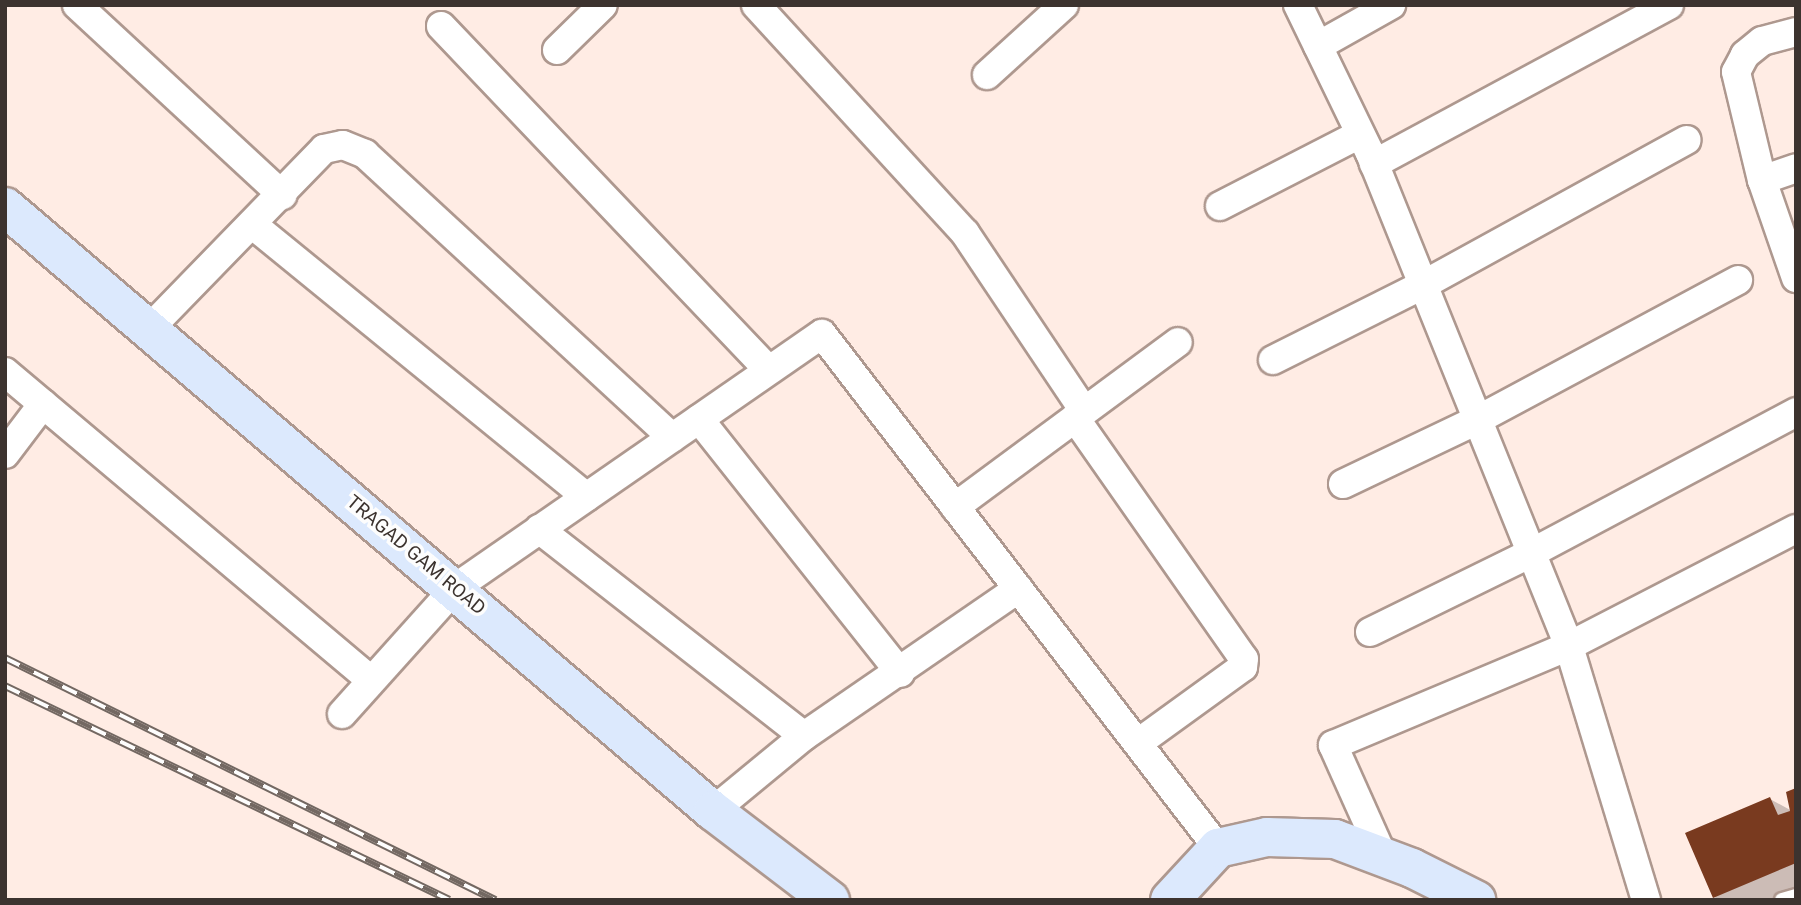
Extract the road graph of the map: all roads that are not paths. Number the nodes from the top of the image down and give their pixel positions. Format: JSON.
{"nodes":[{"id":1,"x":77,"y":5,"type":"edge"},
{"id":2,"x":603,"y":5,"type":"edge"},
{"id":3,"x":756,"y":5,"type":"edge"},
{"id":4,"x":1064,"y":5,"type":"edge"},
{"id":5,"x":1298,"y":5,"type":"edge"},
{"id":6,"x":1391,"y":5,"type":"edge"},
{"id":7,"x":1669,"y":5,"type":"edge"},
{"id":8,"x":440,"y":26,"type":"dead end"},
{"id":9,"x":1796,"y":32,"type":"edge"},
{"id":10,"x":1318,"y":46,"type":"junction"},
{"id":11,"x":557,"y":50,"type":"dead end"},
{"id":12,"x":987,"y":75,"type":"dead end"},
{"id":13,"x":1360,"y":134,"type":"junction"},
{"id":14,"x":1687,"y":140,"type":"dead end"},
{"id":15,"x":1374,"y":164,"type":"junction"},
{"id":16,"x":1796,"y":169,"type":"edge"},
{"id":17,"x":1762,"y":180,"type":"junction"},
{"id":18,"x":282,"y":195,"type":"junction"},
{"id":19,"x":1220,"y":206,"type":"dead end"},
{"id":20,"x":10,"y":221,"type":"edge"},
{"id":21,"x":253,"y":225,"type":"junction"},
{"id":22,"x":1796,"y":278,"type":"edge"},
{"id":23,"x":1738,"y":280,"type":"dead end"},
{"id":24,"x":1421,"y":286,"type":"junction"},
{"id":25,"x":149,"y":329,"type":"junction"},
{"id":26,"x":1178,"y":342,"type":"dead end"},
{"id":27,"x":1273,"y":360,"type":"dead end"},
{"id":28,"x":769,"y":370,"type":"junction"},
{"id":29,"x":5,"y":372,"type":"edge"},
{"id":30,"x":43,"y":404,"type":"junction"},
{"id":31,"x":1796,"y":412,"type":"edge"},
{"id":32,"x":1080,"y":415,"type":"junction"},
{"id":33,"x":699,"y":419,"type":"junction"},
{"id":34,"x":1479,"y":419,"type":"junction"},
{"id":35,"x":672,"y":437,"type":"junction"},
{"id":36,"x":5,"y":453,"type":"edge"},
{"id":37,"x":1343,"y":484,"type":"dead end"},
{"id":38,"x":586,"y":497,"type":"junction"},
{"id":39,"x":955,"y":507,"type":"junction"},
{"id":40,"x":1796,"y":528,"type":"edge"},
{"id":41,"x":539,"y":529,"type":"junction"},
{"id":42,"x":1534,"y":552,"type":"junction"},
{"id":43,"x":455,"y":588,"type":"junction"},
{"id":44,"x":1018,"y":589,"type":"junction"},
{"id":45,"x":1370,"y":632,"type":"dead end"},
{"id":46,"x":1569,"y":646,"type":"junction"},
{"id":47,"x":900,"y":673,"type":"junction"},
{"id":48,"x":371,"y":680,"type":"junction"},
{"id":49,"x":342,"y":713,"type":"dead end"},
{"id":50,"x":804,"y":736,"type":"junction"},
{"id":51,"x":1138,"y":743,"type":"junction"},
{"id":52,"x":713,"y":811,"type":"junction"},
{"id":53,"x":1218,"y":848,"type":"junction"},
{"id":54,"x":1383,"y":857,"type":"junction"},
{"id":55,"x":1796,"y":896,"type":"edge"},
{"id":56,"x":830,"y":900,"type":"edge"},
{"id":57,"x":1170,"y":900,"type":"edge"},
{"id":58,"x":1476,"y":900,"type":"edge"},
{"id":59,"x":1646,"y":900,"type":"edge"},
{"id":60,"x":1782,"y":900,"type":"edge"}],
"edges":[{"from":1,"to":18,"type":"street"},
{"from":2,"to":11,"type":"street"},
{"from":3,"to":32,"type":"street"},
{"from":4,"to":12,"type":"street"},
{"from":5,"to":10,"type":"street"},
{"from":6,"to":10,"type":"street"},
{"from":7,"to":15,"type":"street"},
{"from":8,"to":28,"type":"street"},
{"from":9,"to":17,"type":"street"},
{"from":10,"to":13,"type":"street"},
{"from":13,"to":15,"type":"street"},
{"from":13,"to":19,"type":"street"},
{"from":14,"to":24,"type":"street"},
{"from":15,"to":24,"type":"street"},
{"from":16,"to":17,"type":"street"},
{"from":17,"to":22,"type":"street"},
{"from":18,"to":21,"type":"street"},
{"from":18,"to":35,"type":"street"},
{"from":20,"to":25,"type":"street","name":"TRAGAD GAM ROAD"},
{"from":21,"to":25,"type":"street"},
{"from":21,"to":38,"type":"street"},
{"from":23,"to":34,"type":"street"},
{"from":24,"to":27,"type":"street"},
{"from":24,"to":34,"type":"street"},
{"from":25,"to":43,"type":"street","name":"TRAGAD GAM ROAD"},
{"from":26,"to":32,"type":"street"},
{"from":28,"to":33,"type":"street"},
{"from":28,"to":39,"type":"street"},
{"from":29,"to":30,"type":"street"},
{"from":30,"to":36,"type":"street"},
{"from":30,"to":48,"type":"street"},
{"from":31,"to":42,"type":"street"},
{"from":32,"to":39,"type":"street"},
{"from":32,"to":51,"type":"street"},
{"from":33,"to":35,"type":"street"},
{"from":33,"to":47,"type":"street"},
{"from":34,"to":37,"type":"street"},
{"from":34,"to":42,"type":"street"},
{"from":35,"to":38,"type":"street"},
{"from":38,"to":41,"type":"street"},
{"from":39,"to":44,"type":"street"},
{"from":40,"to":46,"type":"street"},
{"from":41,"to":43,"type":"street"},
{"from":41,"to":50,"type":"street"},
{"from":42,"to":45,"type":"street"},
{"from":42,"to":46,"type":"street"},
{"from":43,"to":48,"type":"street"},
{"from":43,"to":52,"type":"street","name":"TRAGAD GAM ROAD"},
{"from":44,"to":47,"type":"street"},
{"from":44,"to":51,"type":"street"},
{"from":46,"to":54,"type":"street"},
{"from":46,"to":59,"type":"street"},
{"from":47,"to":50,"type":"street"},
{"from":48,"to":49,"type":"street"},
{"from":50,"to":52,"type":"street"},
{"from":51,"to":53,"type":"street"},
{"from":52,"to":56,"type":"street","name":"TRAGAD GAM ROAD"},
{"from":53,"to":54,"type":"street"},
{"from":53,"to":57,"type":"street"},
{"from":54,"to":58,"type":"street"},
{"from":55,"to":60,"type":"lane"}]}
